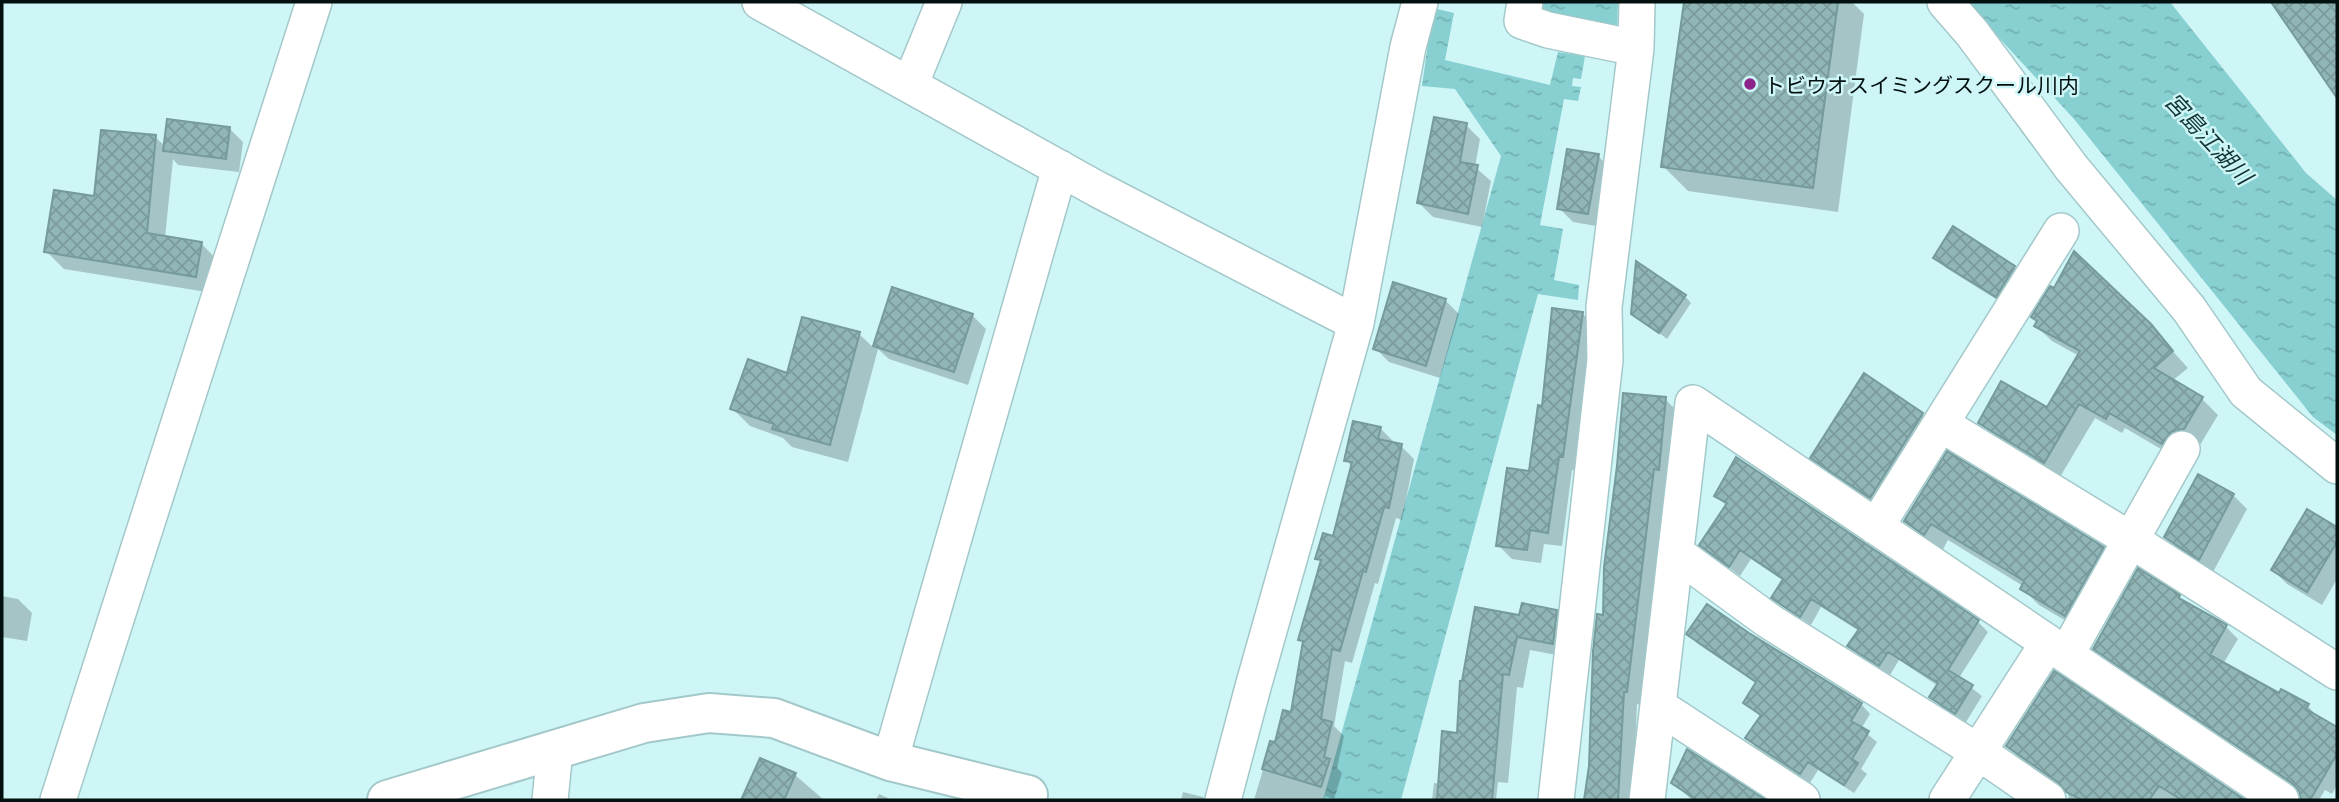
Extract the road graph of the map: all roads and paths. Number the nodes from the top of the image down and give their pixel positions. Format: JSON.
{"nodes":[{"id":1,"x":314,"y":2,"type":"edge"},
{"id":2,"x":760,"y":2,"type":"edge"},
{"id":3,"x":944,"y":2,"type":"edge"},
{"id":4,"x":1420,"y":2,"type":"edge"},
{"id":5,"x":1524,"y":2,"type":"edge"},
{"id":6,"x":1637,"y":2,"type":"edge"},
{"id":7,"x":1945,"y":2,"type":"edge"},
{"id":8,"x":1636,"y":48,"type":"junction"},
{"id":9,"x":910,"y":85,"type":"junction"},
{"id":10,"x":1060,"y":168,"type":"junction"},
{"id":11,"x":2061,"y":231,"type":"dead end"},
{"id":12,"x":1356,"y":323,"type":"junction"},
{"id":13,"x":1941,"y":424,"type":"junction"},
{"id":14,"x":2182,"y":449,"type":"dead end"},
{"id":15,"x":2337,"y":466,"type":"edge"},
{"id":16,"x":1876,"y":527,"type":"junction"},
{"id":17,"x":2131,"y":540,"type":"junction"},
{"id":18,"x":1675,"y":553,"type":"junction"},
{"id":19,"x":2057,"y":649,"type":"junction"},
{"id":20,"x":2337,"y":672,"type":"edge"},
{"id":21,"x":1658,"y":706,"type":"junction"},
{"id":22,"x":555,"y":750,"type":"junction"},
{"id":23,"x":1977,"y":751,"type":"junction"},
{"id":24,"x":890,"y":761,"type":"junction"},
{"id":25,"x":1033,"y":798,"type":"edge"},
{"id":26,"x":58,"y":800,"type":"edge"},
{"id":27,"x":387,"y":800,"type":"edge"},
{"id":28,"x":550,"y":800,"type":"edge"},
{"id":29,"x":1223,"y":800,"type":"edge"},
{"id":30,"x":1556,"y":800,"type":"edge"},
{"id":31,"x":1647,"y":800,"type":"edge"},
{"id":32,"x":1802,"y":800,"type":"edge"},
{"id":33,"x":1947,"y":800,"type":"edge"},
{"id":34,"x":2048,"y":800,"type":"edge"},
{"id":35,"x":2281,"y":800,"type":"edge"}],
"edges":[{"from":1,"to":26,"type":"street"},
{"from":2,"to":9,"type":"street"},
{"from":3,"to":9,"type":"street"},
{"from":4,"to":12,"type":"street"},
{"from":5,"to":8,"type":"street"},
{"from":6,"to":8,"type":"street"},
{"from":7,"to":15,"type":"street"},
{"from":8,"to":30,"type":"street"},
{"from":9,"to":10,"type":"street"},
{"from":10,"to":12,"type":"street"},
{"from":10,"to":24,"type":"street"},
{"from":11,"to":13,"type":"street"},
{"from":12,"to":29,"type":"street"},
{"from":13,"to":16,"type":"street"},
{"from":13,"to":17,"type":"street"},
{"from":14,"to":17,"type":"street"},
{"from":16,"to":18,"type":"street"},
{"from":16,"to":19,"type":"street"},
{"from":17,"to":19,"type":"street"},
{"from":17,"to":20,"type":"street"},
{"from":18,"to":21,"type":"street"},
{"from":18,"to":23,"type":"street"},
{"from":19,"to":23,"type":"street"},
{"from":19,"to":35,"type":"street"},
{"from":21,"to":31,"type":"street"},
{"from":21,"to":32,"type":"street"},
{"from":22,"to":24,"type":"street"},
{"from":22,"to":27,"type":"street"},
{"from":22,"to":28,"type":"street"},
{"from":23,"to":33,"type":"street"},
{"from":23,"to":34,"type":"street"},
{"from":24,"to":25,"type":"street"}]}
